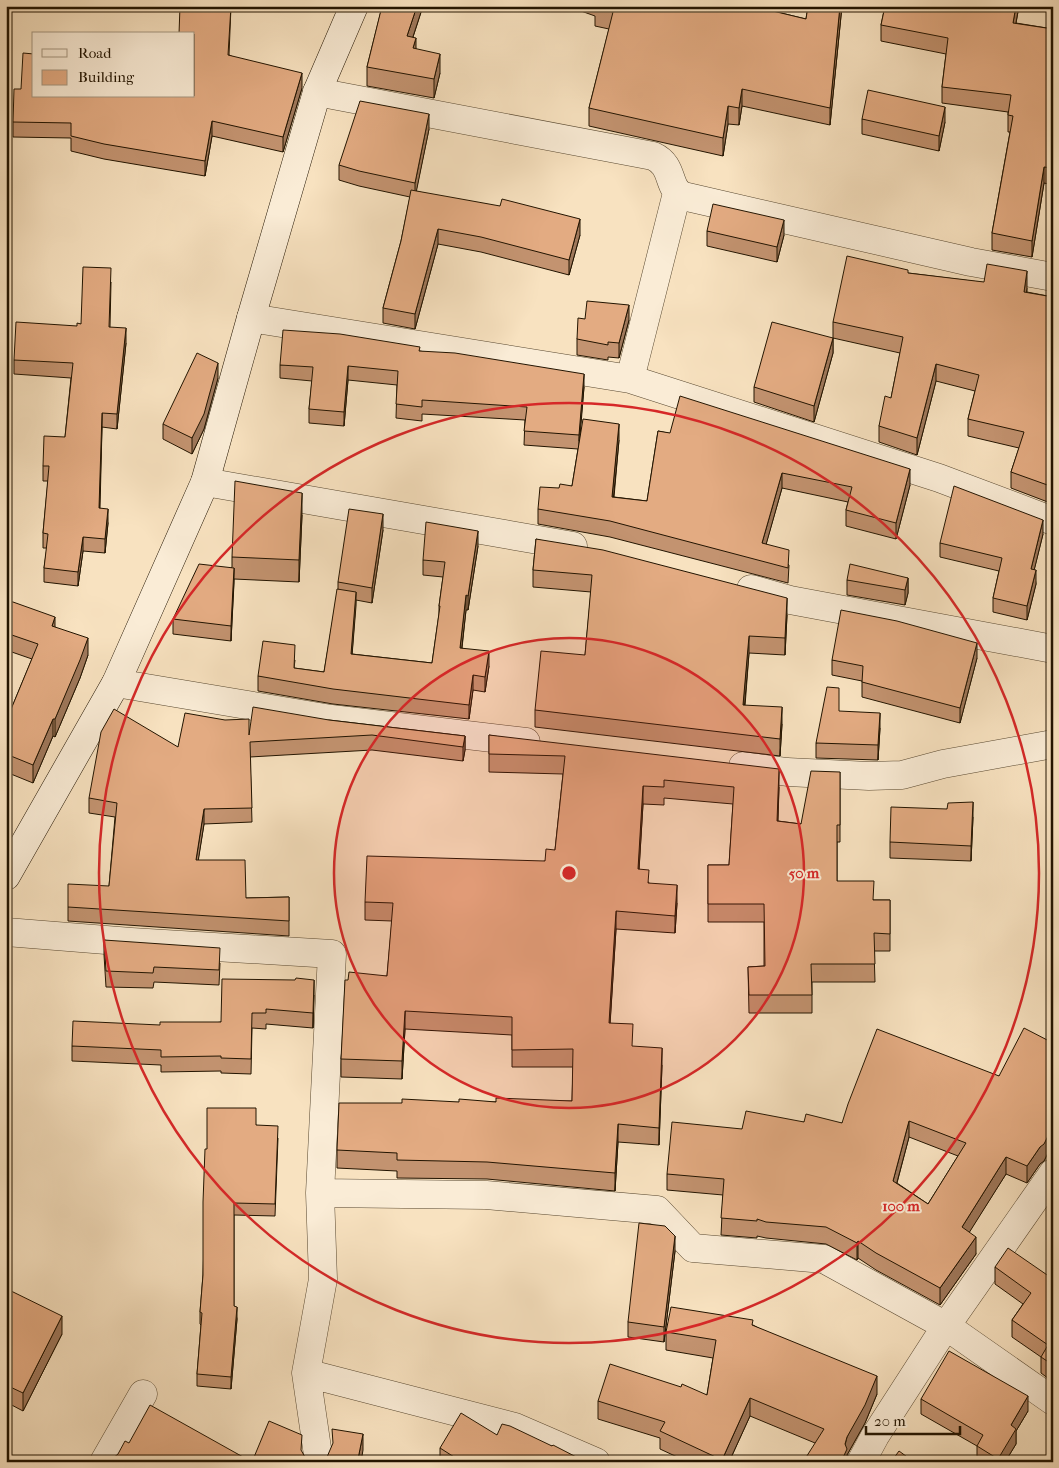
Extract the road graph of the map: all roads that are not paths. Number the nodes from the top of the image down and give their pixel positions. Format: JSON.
{"nodes":[{"id":1,"x":354,"y":6,"type":"edge"},
{"id":2,"x":317,"y":92,"type":"junction"},
{"id":3,"x":677,"y":193,"type":"junction"},
{"id":4,"x":1053,"y":277,"type":"edge"},
{"id":5,"x":251,"y":318,"type":"junction"},
{"id":6,"x":630,"y":379,"type":"junction"},
{"id":7,"x":205,"y":482,"type":"junction"},
{"id":8,"x":1053,"y":521,"type":"edge"},
{"id":9,"x":596,"y":550,"type":"edge"},
{"id":10,"x":726,"y":583,"type":"edge"},
{"id":11,"x":1053,"y":649,"type":"edge"},
{"id":12,"x":116,"y":684,"type":"junction"},
{"id":13,"x":549,"y":744,"type":"edge"},
{"id":14,"x":1053,"y":744,"type":"edge"},
{"id":15,"x":718,"y":764,"type":"edge"},
{"id":16,"x":6,"y":876,"type":"edge"},
{"id":17,"x":6,"y":932,"type":"edge"},
{"id":18,"x":1053,"y":1173,"type":"edge"},
{"id":19,"x":320,"y":1193,"type":"junction"},
{"id":20,"x":946,"y":1326,"type":"junction"},
{"id":21,"x":306,"y":1373,"type":"junction"},
{"id":22,"x":143,"y":1394,"type":"dead end"},
{"id":23,"x":1053,"y":1401,"type":"edge"},
{"id":24,"x":104,"y":1462,"type":"edge"},
{"id":25,"x":316,"y":1462,"type":"edge"},
{"id":26,"x":596,"y":1462,"type":"edge"},
{"id":27,"x":861,"y":1462,"type":"edge"}],
"edges":[{"from":1,"to":2,"type":"street"},
{"from":2,"to":3,"type":"street"},
{"from":2,"to":5,"type":"street"},
{"from":3,"to":4,"type":"street"},
{"from":3,"to":6,"type":"street"},
{"from":5,"to":6,"type":"street"},
{"from":5,"to":7,"type":"street"},
{"from":6,"to":8,"type":"street"},
{"from":7,"to":9,"type":"street"},
{"from":7,"to":12,"type":"street"},
{"from":10,"to":11,"type":"street"},
{"from":12,"to":13,"type":"street"},
{"from":12,"to":16,"type":"street"},
{"from":14,"to":15,"type":"street"},
{"from":17,"to":19,"type":"street"},
{"from":18,"to":20,"type":"street"},
{"from":19,"to":20,"type":"street"},
{"from":19,"to":21,"type":"street"},
{"from":20,"to":23,"type":"street"},
{"from":20,"to":27,"type":"street"},
{"from":21,"to":25,"type":"street"},
{"from":21,"to":26,"type":"street"},
{"from":22,"to":24,"type":"street"}]}
